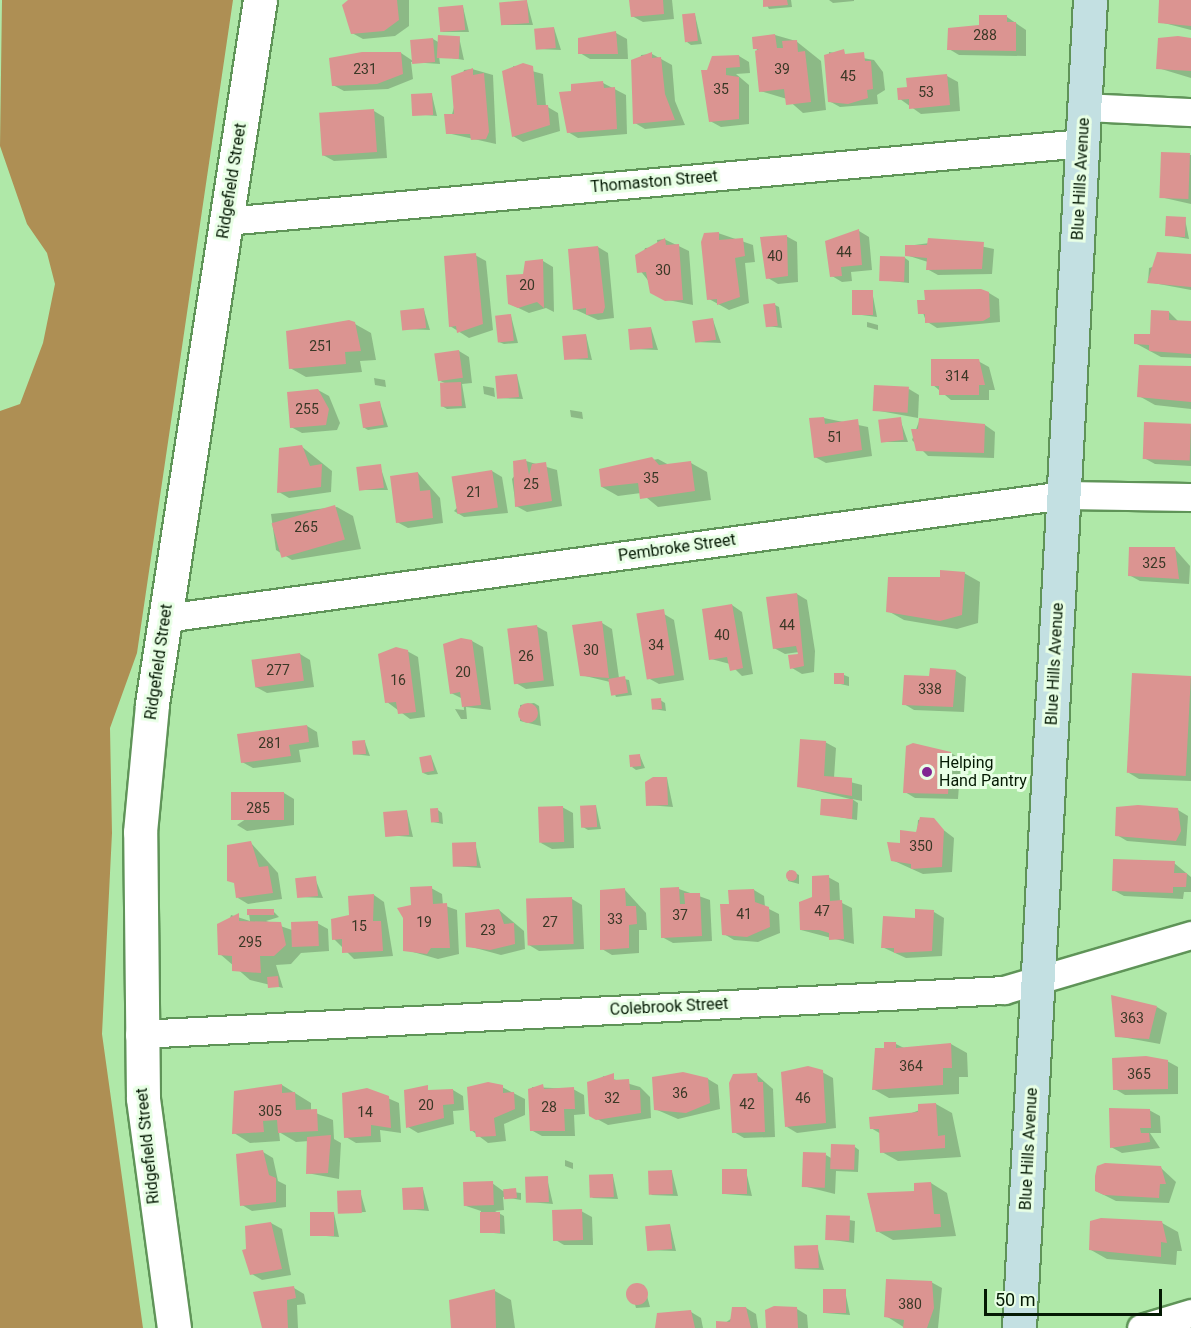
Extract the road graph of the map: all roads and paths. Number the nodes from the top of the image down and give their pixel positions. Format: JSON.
{"nodes":[{"id":1,"x":260,"y":0,"type":"edge"},
{"id":2,"x":1090,"y":0,"type":"edge"},
{"id":3,"x":1084,"y":107,"type":"junction"},
{"id":4,"x":1191,"y":112,"type":"edge"},
{"id":5,"x":1083,"y":143,"type":"junction"},
{"id":6,"x":226,"y":221,"type":"junction"},
{"id":7,"x":1064,"y":495,"type":"junction"},
{"id":8,"x":1191,"y":497,"type":"edge"},
{"id":9,"x":165,"y":618,"type":"junction"},
{"id":10,"x":1191,"y":935,"type":"edge"},
{"id":11,"x":1037,"y":983,"type":"junction"},
{"id":12,"x":139,"y":1034,"type":"junction"},
{"id":13,"x":1191,"y":1313,"type":"edge"},
{"id":14,"x":174,"y":1328,"type":"edge"},
{"id":15,"x":1019,"y":1328,"type":"edge"},
{"id":16,"x":1141,"y":1328,"type":"edge"}],
"edges":[{"from":1,"to":6,"type":"street","name":"Ridgefield Street"},
{"from":2,"to":3,"type":"main road","name":"Blue Hills Avenue"},
{"from":3,"to":4,"type":"street"},
{"from":3,"to":5,"type":"main road","name":"Blue Hills Avenue"},
{"from":5,"to":6,"type":"street","name":"Thomaston Street"},
{"from":5,"to":7,"type":"main road","name":"Blue Hills Avenue"},
{"from":6,"to":9,"type":"street","name":"Ridgefield Street"},
{"from":7,"to":8,"type":"street","name":"Pembroke Street"},
{"from":7,"to":9,"type":"street","name":"Pembroke Street"},
{"from":7,"to":11,"type":"main road","name":"Blue Hills Avenue"},
{"from":9,"to":12,"type":"street","name":"Ridgefield Street"},
{"from":10,"to":11,"type":"street","name":"Colebrook Street"},
{"from":11,"to":12,"type":"street","name":"Colebrook Street"},
{"from":11,"to":15,"type":"main road","name":"Blue Hills Avenue"},
{"from":12,"to":14,"type":"street","name":"Ridgefield Street"},
{"from":13,"to":16,"type":"street"}]}
